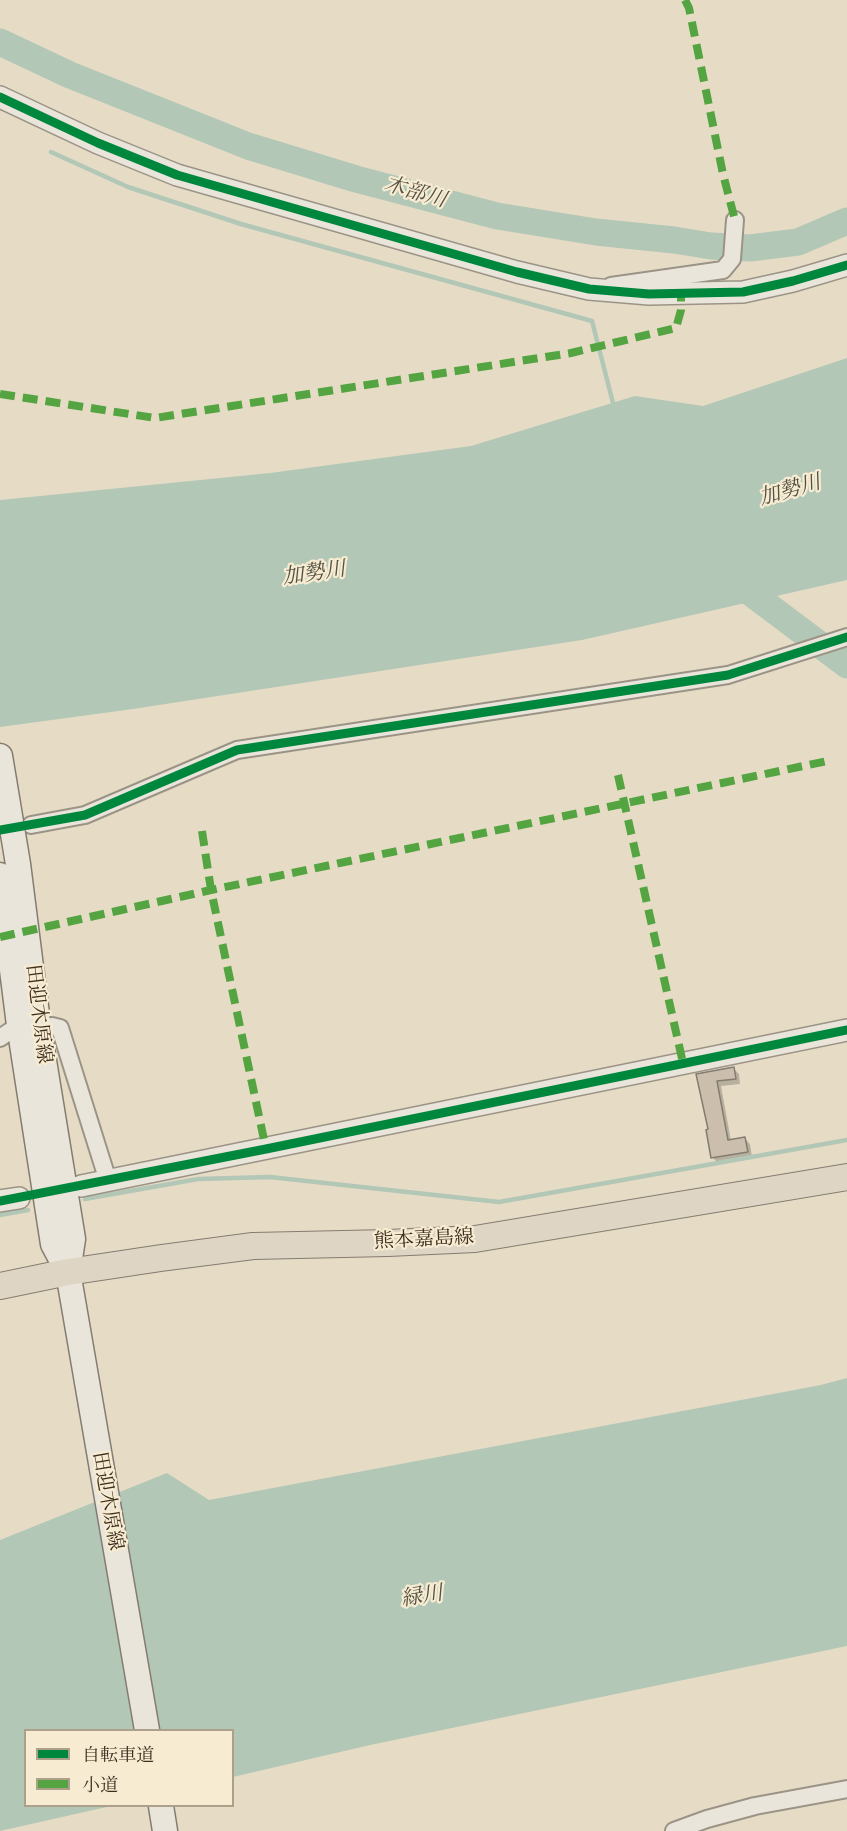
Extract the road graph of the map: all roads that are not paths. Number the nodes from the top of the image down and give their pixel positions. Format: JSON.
{"nodes":[{"id":1,"x":0,"y":97,"type":"edge"},
{"id":2,"x":735,"y":220,"type":"dead end"},
{"id":3,"x":847,"y":265,"type":"edge"},
{"id":4,"x":589,"y":289,"type":"junction"},
{"id":5,"x":847,"y":637,"type":"edge"},
{"id":6,"x":0,"y":756,"type":"edge"},
{"id":7,"x":31,"y":825,"type":"dead end"},
{"id":8,"x":0,"y":874,"type":"edge"},
{"id":9,"x":847,"y":1030,"type":"edge"},
{"id":10,"x":19,"y":1031,"type":"edge"},
{"id":11,"x":847,"y":1177,"type":"edge"},
{"id":12,"x":108,"y":1181,"type":"junction"},
{"id":13,"x":81,"y":1186,"type":"dead end"},
{"id":14,"x":68,"y":1272,"type":"junction"},
{"id":15,"x":0,"y":1286,"type":"edge"},
{"id":16,"x":147,"y":1729,"type":"edge"},
{"id":17,"x":847,"y":1789,"type":"edge"},
{"id":18,"x":161,"y":1807,"type":"edge"},
{"id":19,"x":165,"y":1831,"type":"edge"},
{"id":20,"x":674,"y":1831,"type":"edge"}],
"edges":[{"from":1,"to":4,"type":"street"},
{"from":2,"to":4,"type":"street"},
{"from":3,"to":4,"type":"street"},
{"from":5,"to":7,"type":"street"},
{"from":6,"to":10,"type":"main road","name":"田迎木原線"},
{"from":8,"to":10,"type":"main road","name":"田迎木原線"},
{"from":9,"to":12,"type":"street"},
{"from":10,"to":12,"type":"street"},
{"from":10,"to":14,"type":"main road","name":"田迎木原線"},
{"from":11,"to":14,"type":"main road","name":"熊本嘉島線"},
{"from":12,"to":13,"type":"street"},
{"from":14,"to":15,"type":"main road","name":"熊本嘉島線"},
{"from":14,"to":16,"type":"main road","name":"田迎木原線"},
{"from":17,"to":20,"type":"street"},
{"from":18,"to":19,"type":"main road"}]}
